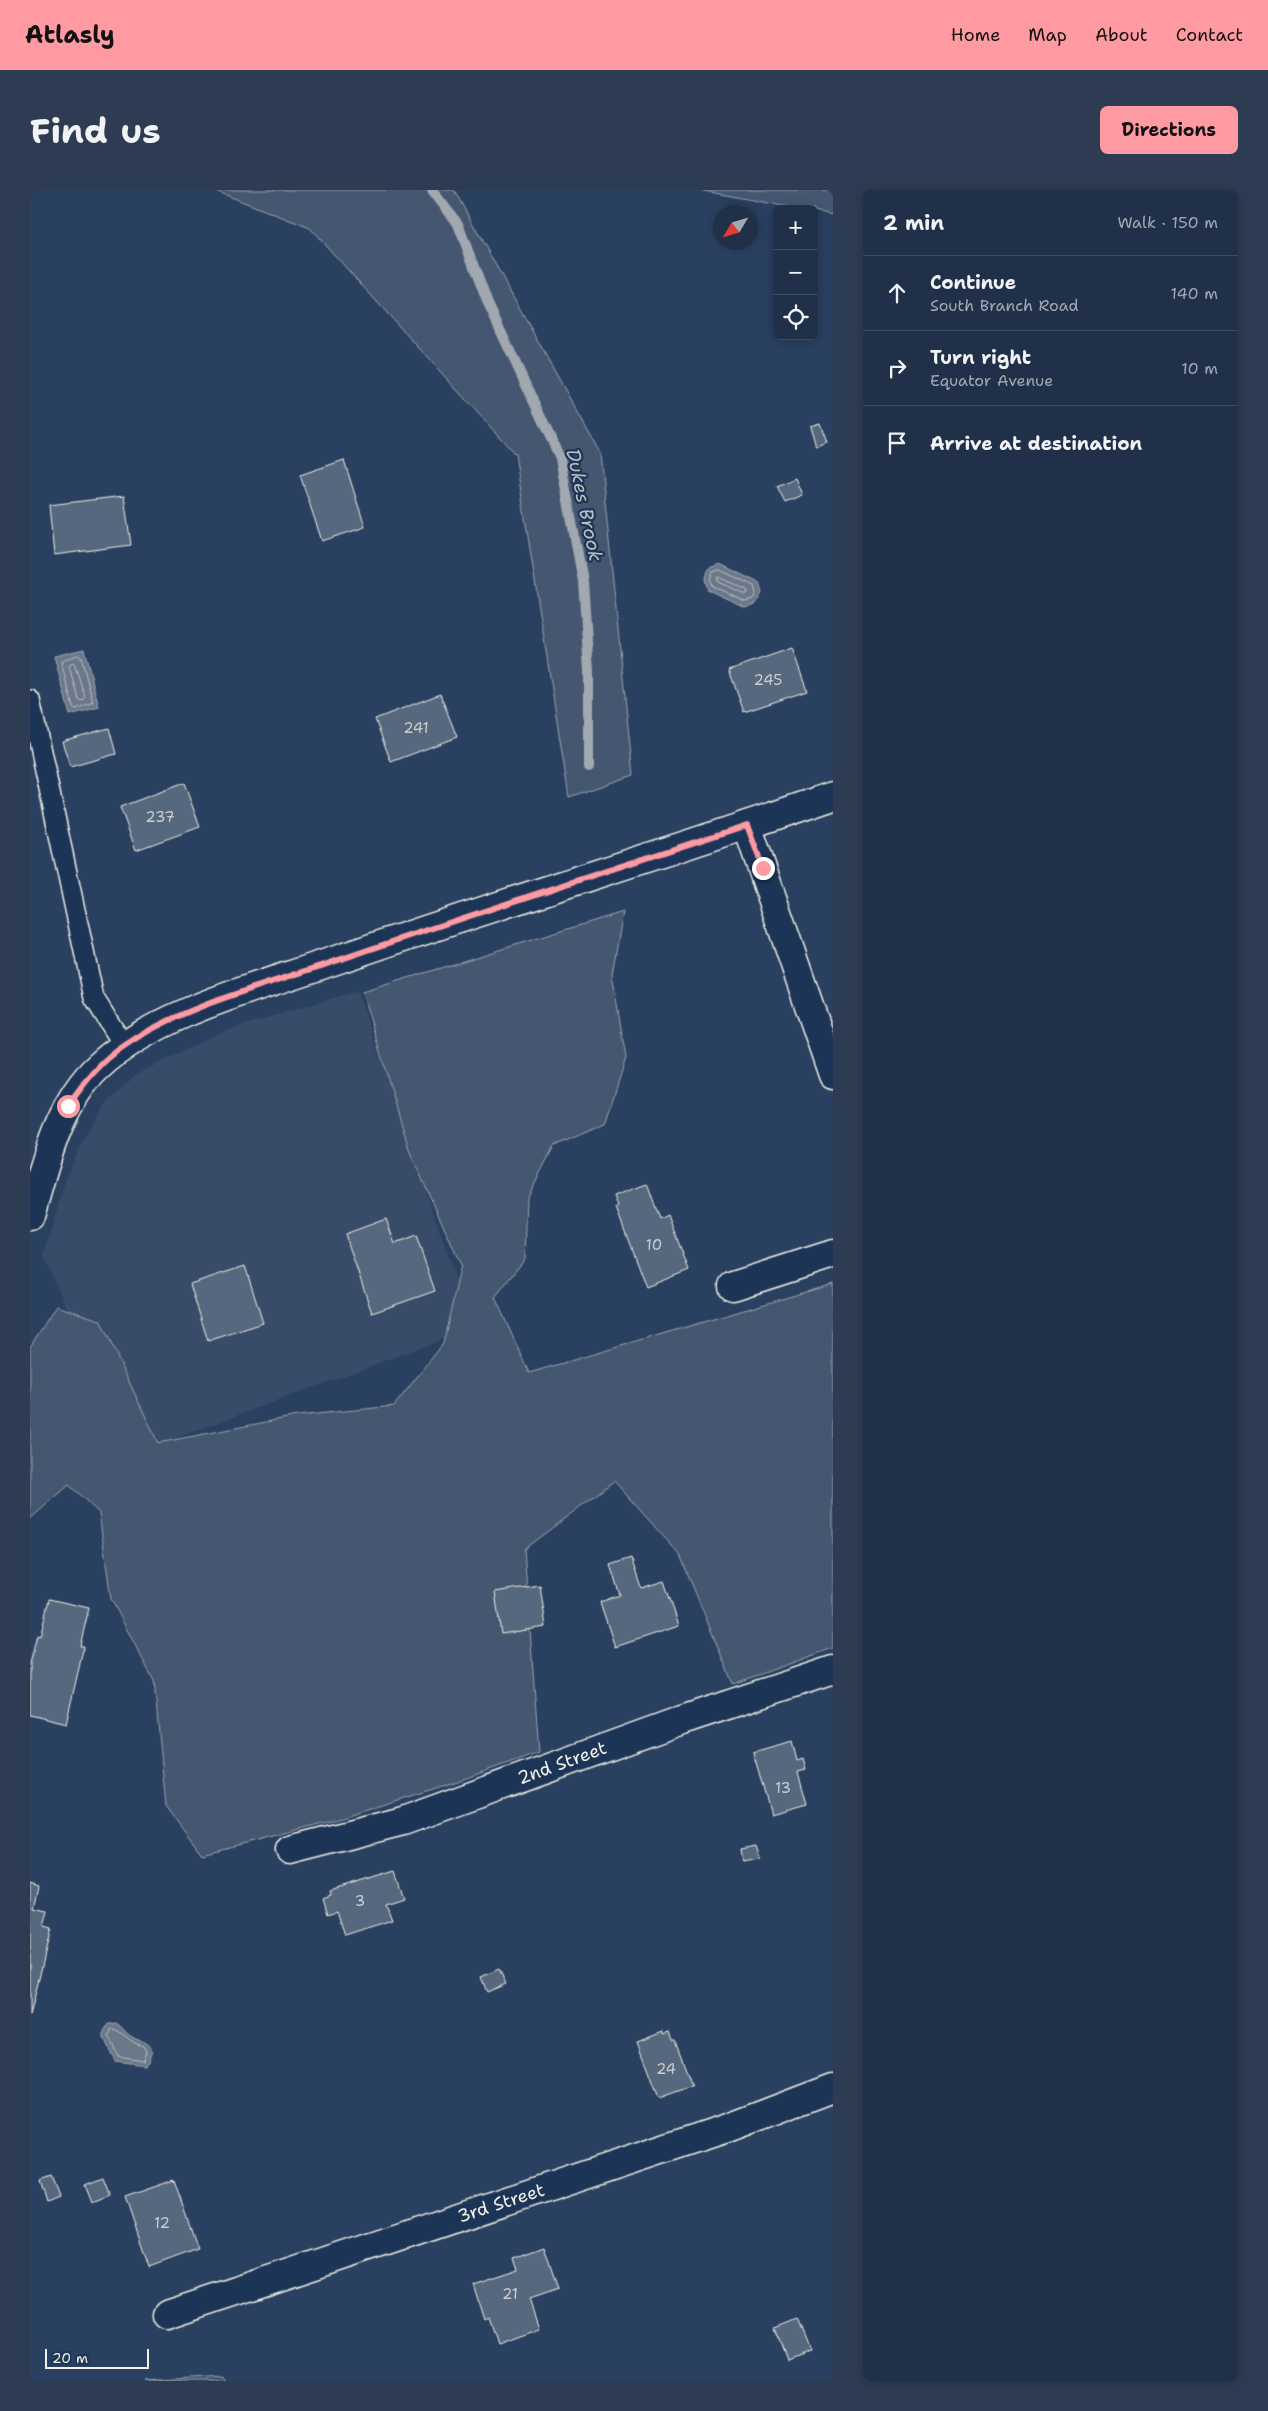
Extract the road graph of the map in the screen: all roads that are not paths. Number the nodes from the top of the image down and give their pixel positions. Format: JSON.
{"nodes":[{"id":1,"x":30,"y":700,"type":"edge"},
{"id":2,"x":833,"y":796,"type":"edge"},
{"id":3,"x":747,"y":825,"type":"junction"},
{"id":4,"x":124,"y":1046,"type":"junction"},
{"id":5,"x":833,"y":1075,"type":"edge"},
{"id":6,"x":30,"y":1216,"type":"edge"},
{"id":7,"x":833,"y":1254,"type":"edge"},
{"id":8,"x":733,"y":1286,"type":"dead end"},
{"id":9,"x":833,"y":1670,"type":"edge"},
{"id":10,"x":290,"y":1850,"type":"dead end"},
{"id":11,"x":833,"y":2088,"type":"edge"},
{"id":12,"x":167,"y":2314,"type":"dead end"}],
"edges":[{"from":1,"to":4,"type":"lane"},
{"from":2,"to":3,"type":"street"},
{"from":3,"to":4,"type":"street"},
{"from":3,"to":5,"type":"street"},
{"from":4,"to":6,"type":"street"},
{"from":7,"to":8,"type":"street"},
{"from":9,"to":10,"type":"street","name":"2nd Street"},
{"from":11,"to":12,"type":"street","name":"3rd Street"}]}
